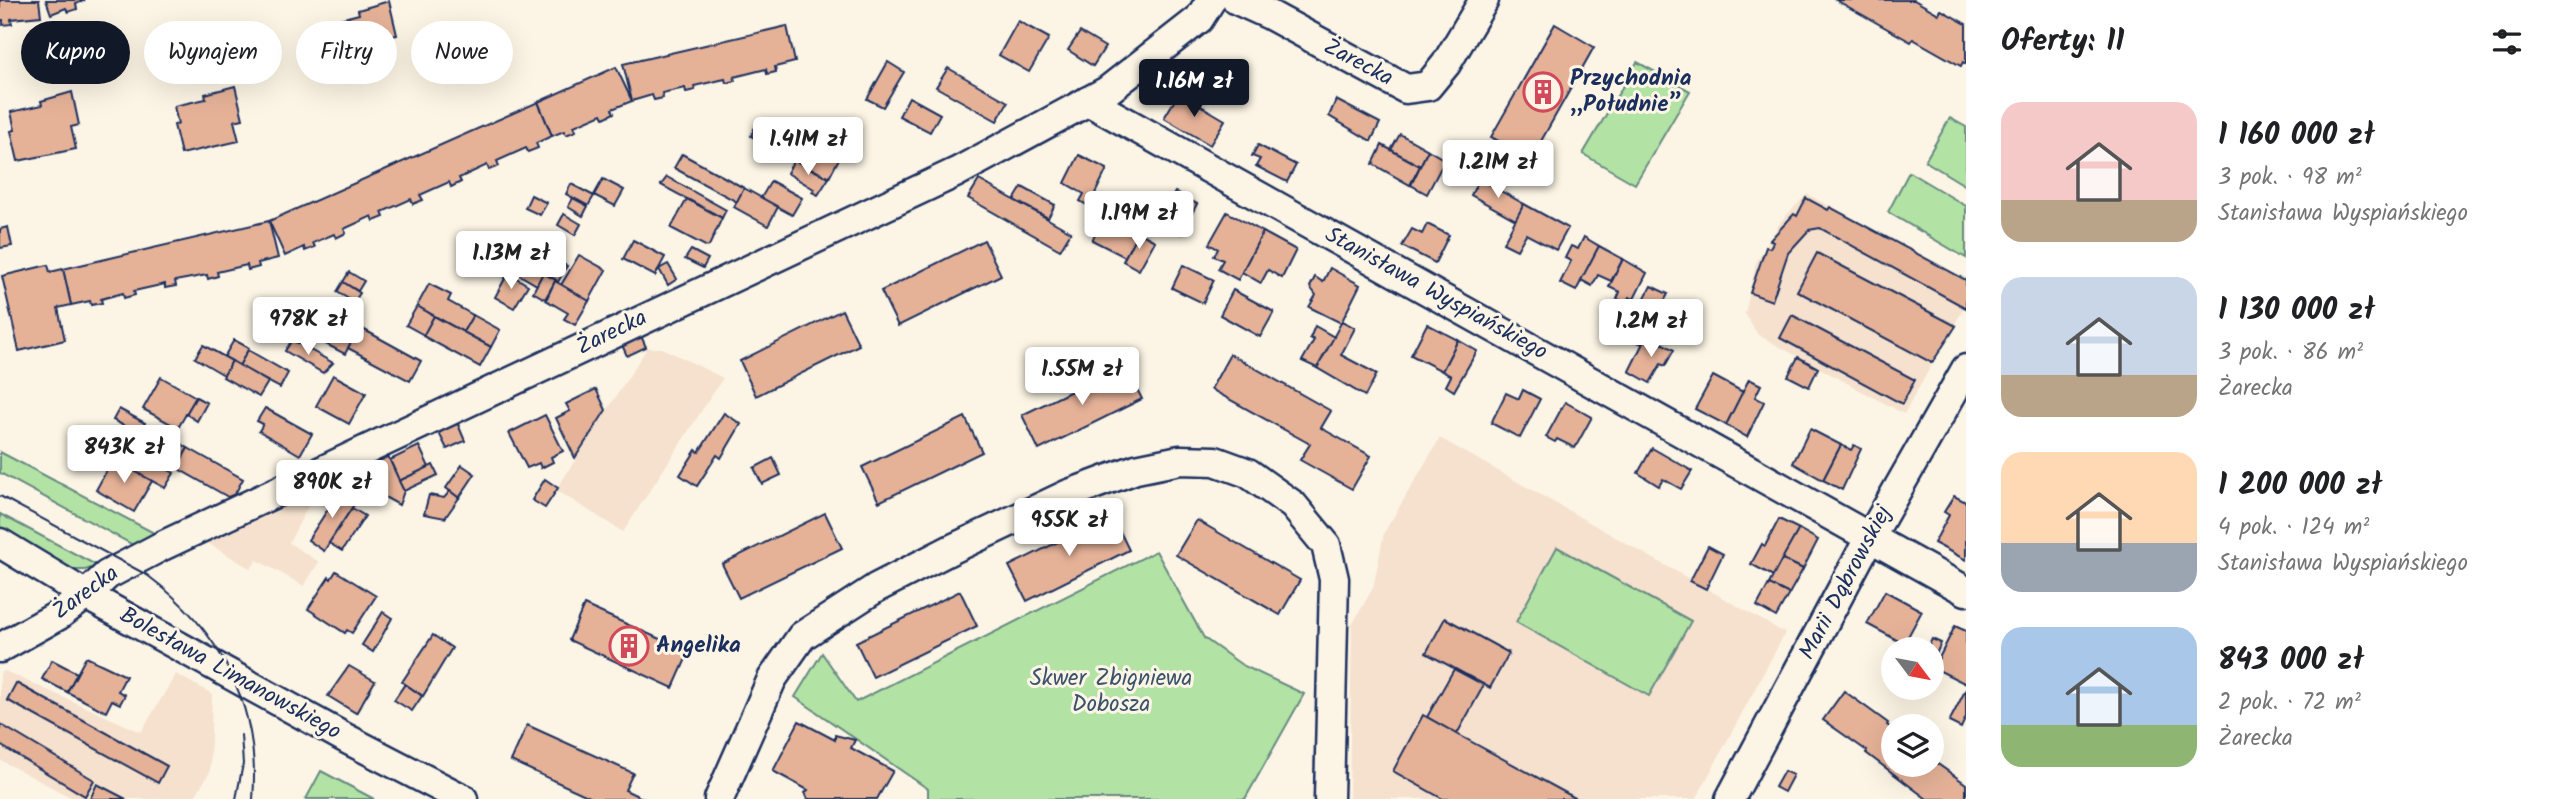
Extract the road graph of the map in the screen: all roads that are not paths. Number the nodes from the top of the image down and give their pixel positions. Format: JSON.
{"nodes":[{"id":1,"x":1211,"y":0,"type":"edge"},
{"id":2,"x":1237,"y":0,"type":"edge"},
{"id":3,"x":1484,"y":0,"type":"edge"},
{"id":4,"x":1088,"y":101,"type":"junction"},
{"id":5,"x":1966,"y":369,"type":"edge"},
{"id":6,"x":1870,"y":537,"type":"junction"},
{"id":7,"x":0,"y":544,"type":"edge"},
{"id":8,"x":1966,"y":591,"type":"edge"},
{"id":9,"x":86,"y":595,"type":"junction"},
{"id":10,"x":0,"y":648,"type":"edge"},
{"id":11,"x":463,"y":799,"type":"edge"},
{"id":12,"x":719,"y":799,"type":"edge"},
{"id":13,"x":1329,"y":799,"type":"edge"},
{"id":14,"x":1730,"y":799,"type":"edge"}],
"edges":[{"from":1,"to":4,"type":"street","name":"Żarecka"},
{"from":2,"to":3,"type":"street","name":"Żarecka"},
{"from":4,"to":6,"type":"street","name":"Stanisława Wyspiańskiego"},
{"from":4,"to":9,"type":"street","name":"Żarecka"},
{"from":5,"to":6,"type":"street","name":"Marii Dąbrowskiej"},
{"from":6,"to":8,"type":"street","name":"Stanisława Wyspiańskiego"},
{"from":6,"to":14,"type":"street","name":"Marii Dąbrowskiej"},
{"from":7,"to":9,"type":"street","name":"Bolesława Limanowskiego"},
{"from":9,"to":10,"type":"street","name":"Żarecka"},
{"from":9,"to":11,"type":"street","name":"Bolesława Limanowskiego"},
{"from":12,"to":13,"type":"street"}]}
